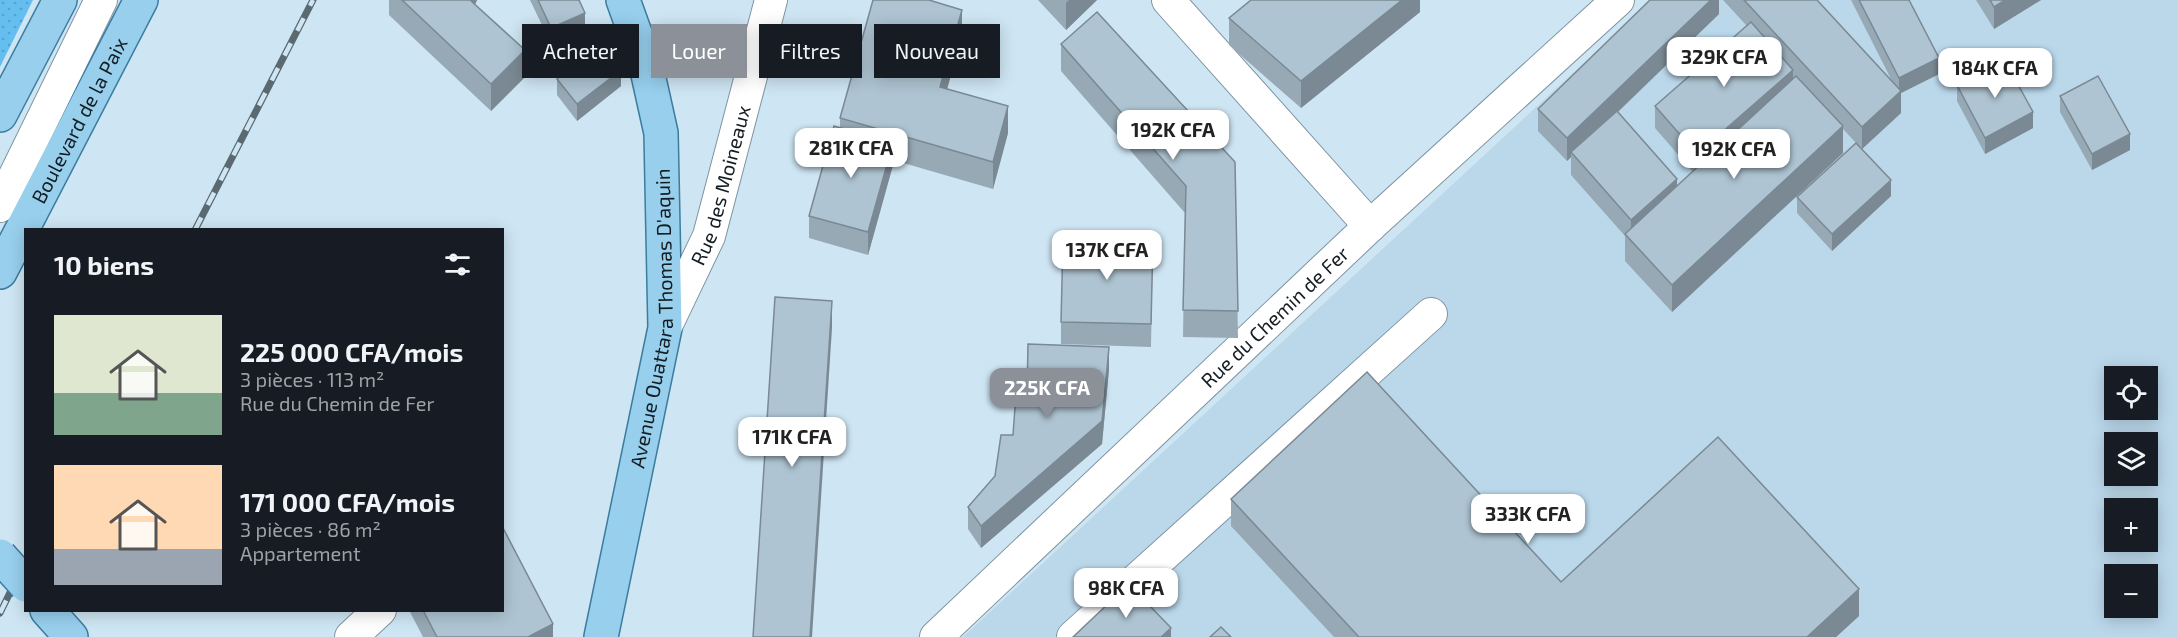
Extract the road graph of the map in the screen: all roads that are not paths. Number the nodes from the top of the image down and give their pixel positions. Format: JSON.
{"nodes":[{"id":1,"x":60,"y":0,"type":"edge"},
{"id":2,"x":101,"y":0,"type":"edge"},
{"id":3,"x":141,"y":0,"type":"edge"},
{"id":4,"x":623,"y":0,"type":"edge"},
{"id":5,"x":771,"y":0,"type":"edge"},
{"id":6,"x":1168,"y":0,"type":"edge"},
{"id":7,"x":1618,"y":0,"type":"edge"},
{"id":8,"x":0,"y":115,"type":"edge"},
{"id":9,"x":0,"y":206,"type":"edge"},
{"id":10,"x":1370,"y":225,"type":"junction"},
{"id":11,"x":0,"y":272,"type":"edge"},
{"id":12,"x":1431,"y":314,"type":"dead end"},
{"id":13,"x":665,"y":328,"type":"junction"},
{"id":14,"x":0,"y":556,"type":"edge"},
{"id":15,"x":24,"y":583,"type":"edge"},
{"id":16,"x":49,"y":612,"type":"edge"},
{"id":17,"x":378,"y":612,"type":"edge"},
{"id":18,"x":70,"y":637,"type":"edge"},
{"id":19,"x":351,"y":637,"type":"edge"},
{"id":20,"x":601,"y":637,"type":"edge"},
{"id":21,"x":936,"y":637,"type":"edge"},
{"id":22,"x":1072,"y":637,"type":"edge"}],
"edges":[{"from":1,"to":8,"type":"main road"},
{"from":2,"to":9,"type":"street","name":"Boulevard de la Paix"},
{"from":3,"to":11,"type":"main road","name":"Boulevard de la Paix"},
{"from":4,"to":13,"type":"main road","name":"Avenue Ouattara Thomas D'aquin"},
{"from":5,"to":13,"type":"street","name":"Rue des Moineaux"},
{"from":6,"to":10,"type":"street"},
{"from":7,"to":10,"type":"street","name":"Rue du Chemin de Fer"},
{"from":10,"to":21,"type":"street","name":"Rue du Chemin de Fer"},
{"from":12,"to":22,"type":"street"},
{"from":13,"to":20,"type":"main road","name":"Avenue Ouattara Thomas D'aquin"},
{"from":14,"to":15,"type":"main road","bridge":true},
{"from":16,"to":18,"type":"main road"},
{"from":17,"to":19,"type":"street"}]}
